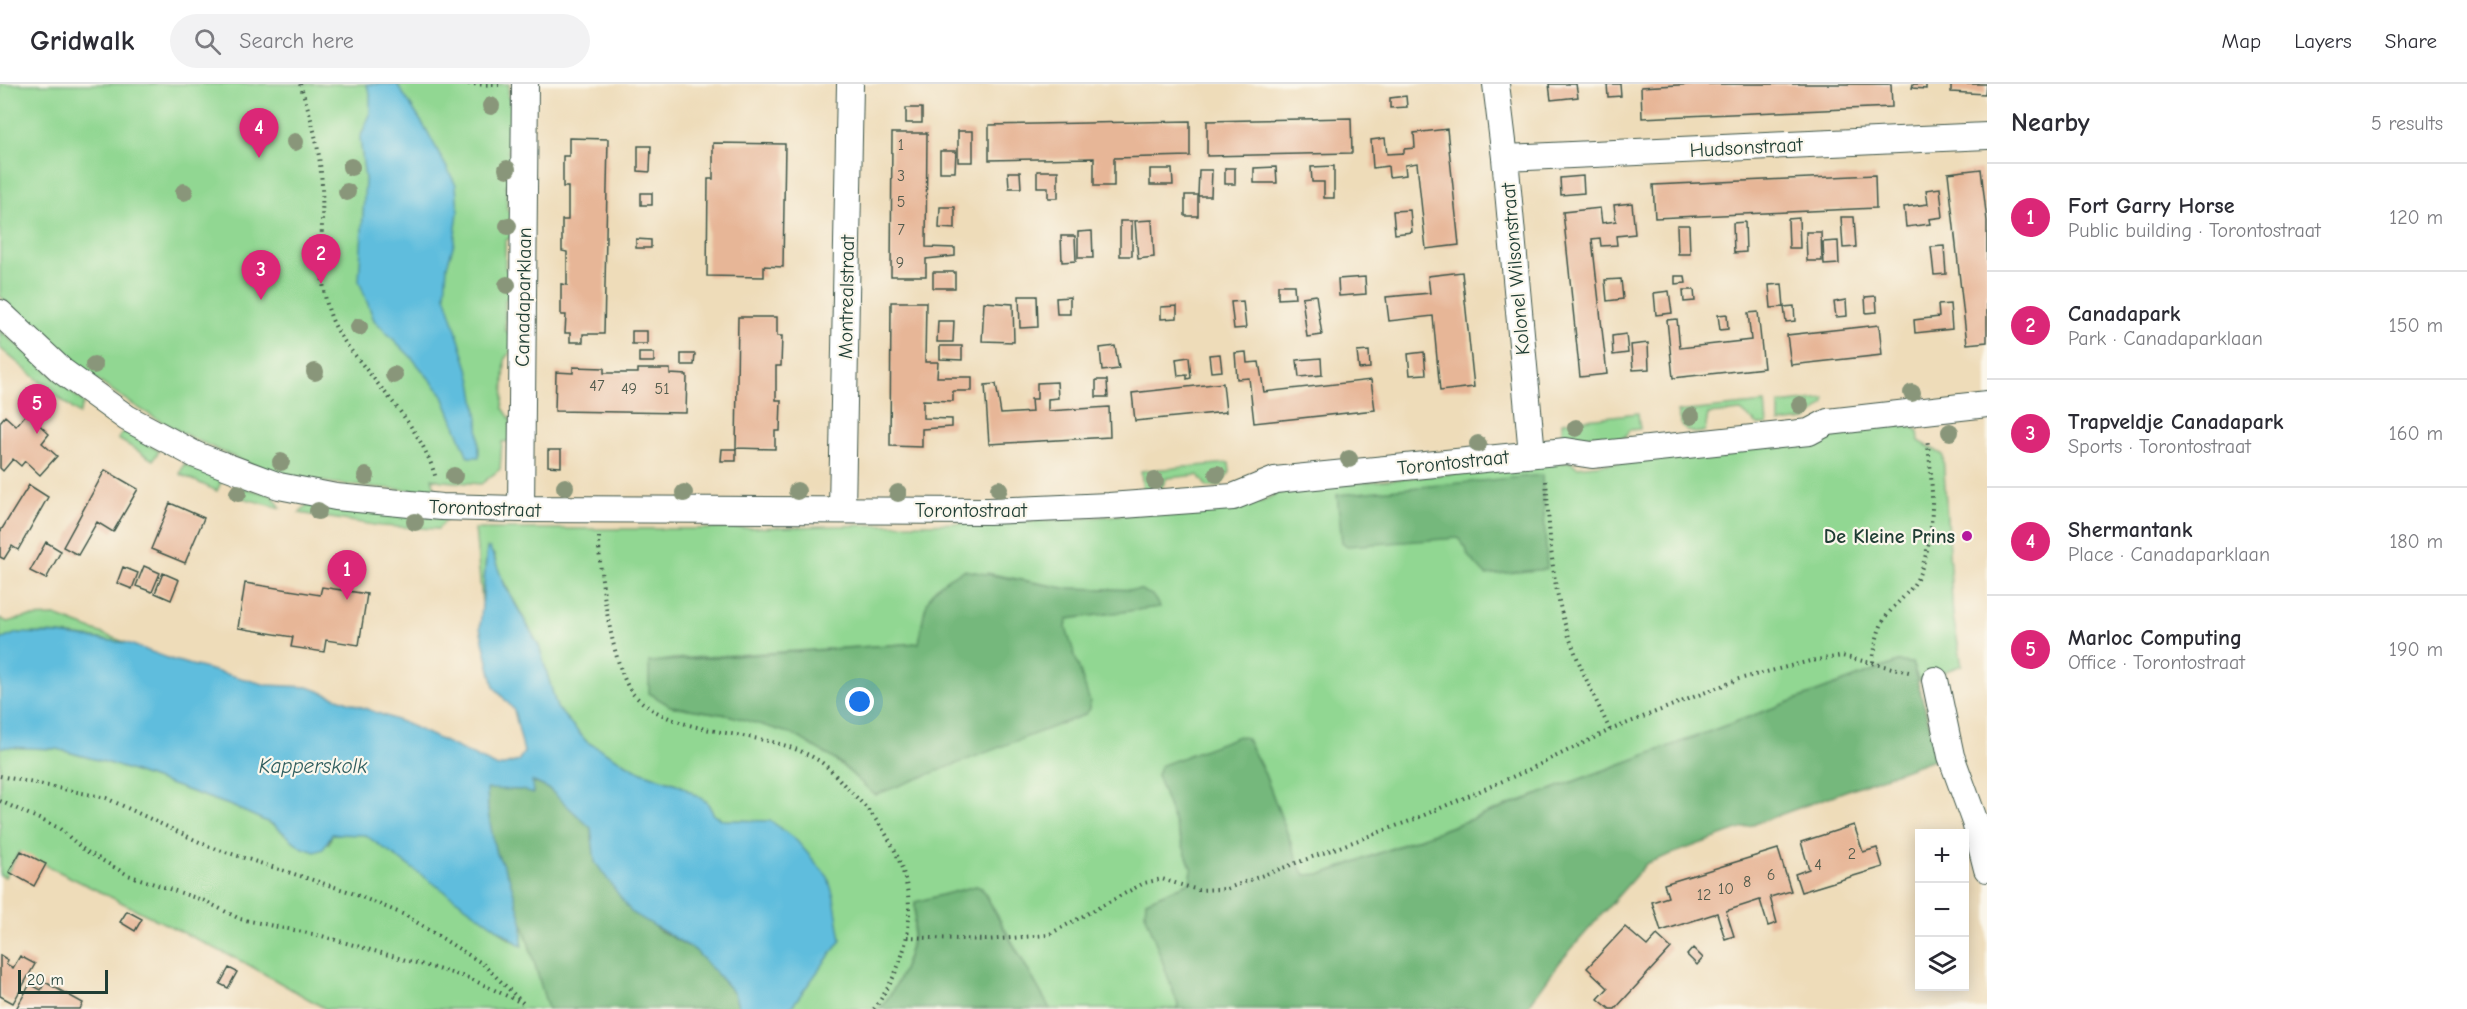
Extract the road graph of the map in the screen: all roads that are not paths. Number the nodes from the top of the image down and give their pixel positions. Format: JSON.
{"nodes":[{"id":1,"x":516,"y":84,"type":"edge"},
{"id":2,"x":850,"y":84,"type":"edge"},
{"id":3,"x":1496,"y":84,"type":"edge"},
{"id":4,"x":1987,"y":136,"type":"edge"},
{"id":5,"x":1505,"y":158,"type":"junction"},
{"id":6,"x":0,"y":313,"type":"edge"},
{"id":7,"x":1987,"y":404,"type":"edge"},
{"id":8,"x":1538,"y":454,"type":"junction"},
{"id":9,"x":521,"y":509,"type":"junction"},
{"id":10,"x":842,"y":509,"type":"junction"},
{"id":11,"x":1935,"y":680,"type":"road end"},
{"id":12,"x":1987,"y":869,"type":"edge"}],
"edges":[{"from":1,"to":9,"type":"street","name":"Canadaparklaan"},
{"from":2,"to":10,"type":"street","name":"Montrealstraat"},
{"from":3,"to":5,"type":"street","name":"Kolonel Wilsonstraat"},
{"from":4,"to":5,"type":"street","name":"Hudsonstraat"},
{"from":5,"to":8,"type":"street","name":"Kolonel Wilsonstraat"},
{"from":6,"to":9,"type":"street","name":"Torontostraat"},
{"from":7,"to":8,"type":"street","name":"Torontostraat"},
{"from":8,"to":10,"type":"street","name":"Torontostraat"},
{"from":9,"to":10,"type":"street","name":"Torontostraat"},
{"from":11,"to":12,"type":"street"}]}
